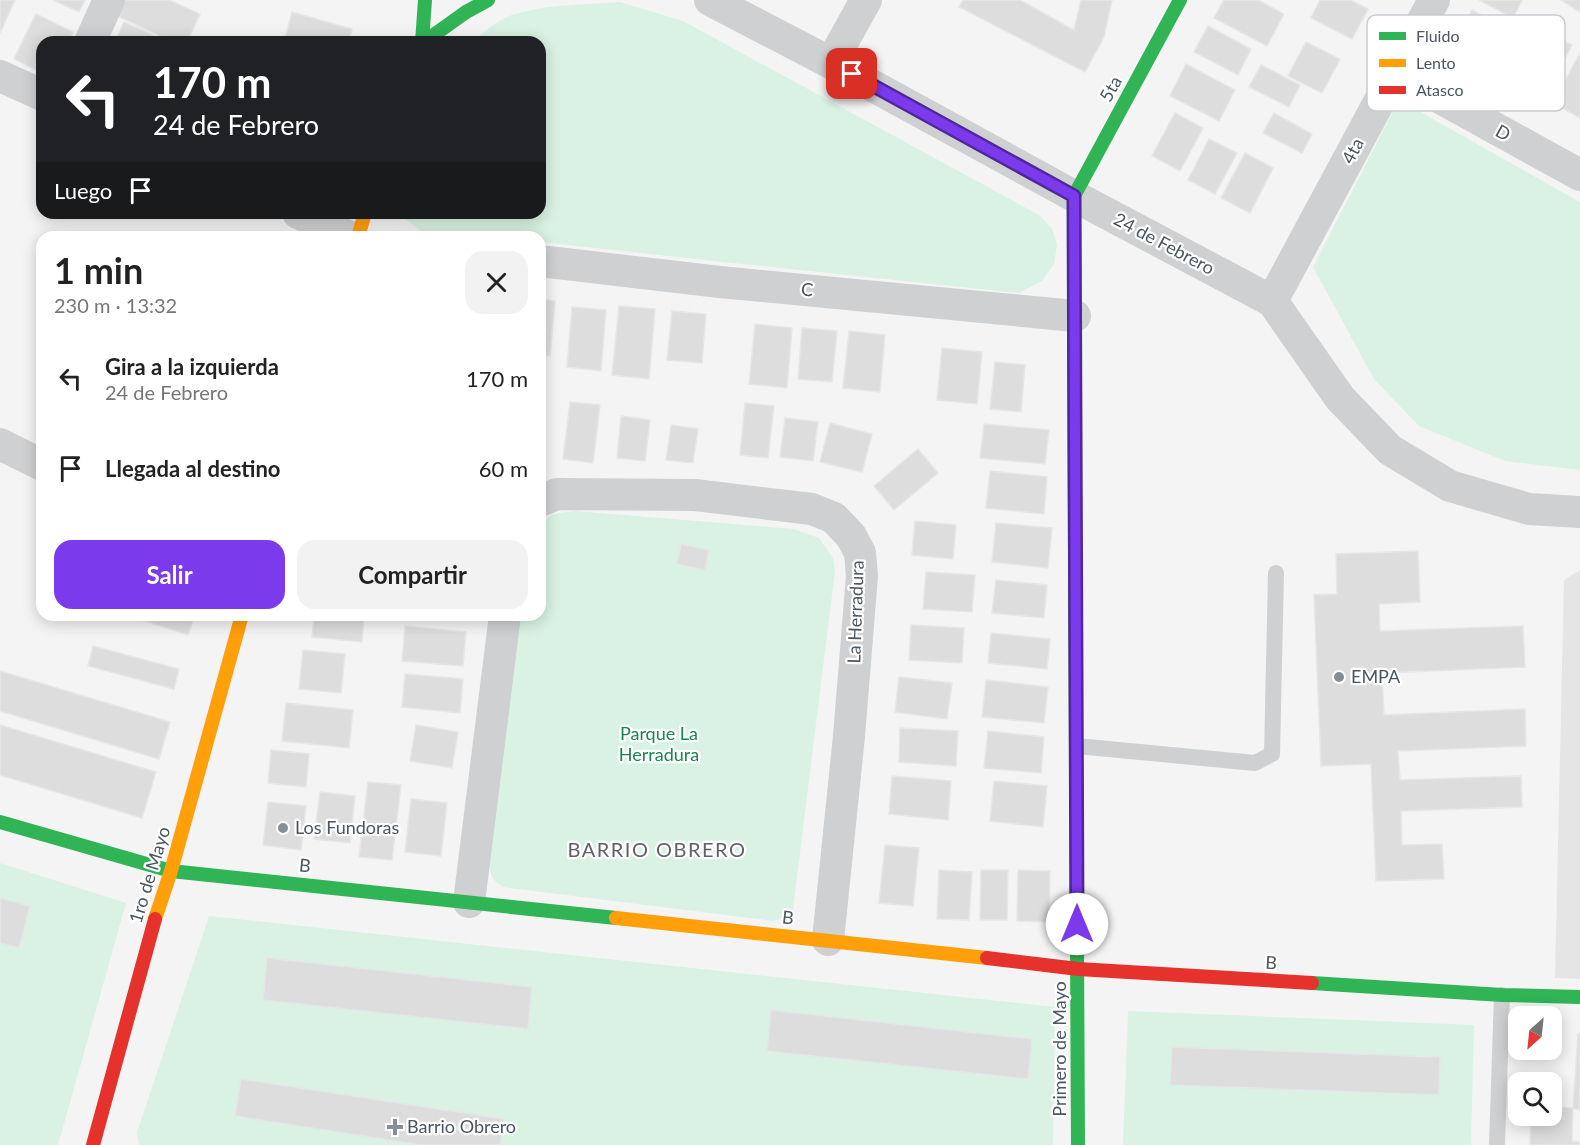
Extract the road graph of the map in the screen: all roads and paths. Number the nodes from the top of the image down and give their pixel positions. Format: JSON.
{"nodes":[{"id":1,"x":109,"y":0,"type":"edge"},
{"id":2,"x":425,"y":0,"type":"edge"},
{"id":3,"x":488,"y":0,"type":"edge"},
{"id":4,"x":710,"y":0,"type":"edge"},
{"id":5,"x":866,"y":0,"type":"edge"},
{"id":6,"x":1180,"y":0,"type":"edge"},
{"id":7,"x":1434,"y":0,"type":"edge"},
{"id":8,"x":1426,"y":15,"type":"edge"},
{"id":9,"x":93,"y":36,"type":"edge"},
{"id":10,"x":423,"y":36,"type":"edge"},
{"id":11,"x":432,"y":36,"type":"edge"},
{"id":12,"x":831,"y":63,"type":"junction"},
{"id":13,"x":0,"y":76,"type":"edge"},
{"id":14,"x":36,"y":92,"type":"edge"},
{"id":15,"x":1374,"y":111,"type":"edge"},
{"id":16,"x":1464,"y":111,"type":"edge"},
{"id":17,"x":1580,"y":175,"type":"edge"},
{"id":18,"x":1074,"y":196,"type":"junction"},
{"id":19,"x":311,"y":219,"type":"edge"},
{"id":20,"x":337,"y":231,"type":"edge"},
{"id":21,"x":546,"y":262,"type":"edge"},
{"id":22,"x":1272,"y":301,"type":"junction"},
{"id":23,"x":1075,"y":316,"type":"junction"},
{"id":24,"x":0,"y":444,"type":"edge"},
{"id":25,"x":36,"y":462,"type":"edge"},
{"id":26,"x":546,"y":499,"type":"edge"},
{"id":27,"x":1580,"y":512,"type":"edge"},
{"id":28,"x":1276,"y":573,"type":"dead end"},
{"id":29,"x":241,"y":621,"type":"edge"},
{"id":30,"x":505,"y":621,"type":"edge"},
{"id":31,"x":1077,"y":746,"type":"junction"},
{"id":32,"x":0,"y":822,"type":"edge"},
{"id":33,"x":171,"y":871,"type":"junction"},
{"id":34,"x":469,"y":902,"type":"junction"},
{"id":35,"x":828,"y":940,"type":"junction"},
{"id":36,"x":1078,"y":969,"type":"junction"},
{"id":37,"x":1502,"y":995,"type":"junction"},
{"id":38,"x":1580,"y":997,"type":"edge"},
{"id":39,"x":93,"y":1145,"type":"edge"},
{"id":40,"x":1078,"y":1145,"type":"edge"},
{"id":41,"x":1497,"y":1145,"type":"edge"}],
"edges":[{"from":1,"to":9,"type":"street"},
{"from":2,"to":10,"type":"street"},
{"from":3,"to":11,"type":"street"},
{"from":4,"to":12,"type":"street","name":"24 de Febrero"},
{"from":5,"to":12,"type":"street"},
{"from":6,"to":18,"type":"street","name":"5ta"},
{"from":7,"to":8,"type":"street","name":"4ta"},
{"from":12,"to":18,"type":"street","name":"24 de Febrero"},
{"from":13,"to":14,"type":"street"},
{"from":15,"to":22,"type":"street","name":"4ta"},
{"from":16,"to":17,"type":"street","name":"D"},
{"from":18,"to":22,"type":"street","name":"24 de Febrero"},
{"from":18,"to":23,"type":"street","name":"Primero de Mayo"},
{"from":19,"to":20,"type":"street"},
{"from":21,"to":23,"type":"street","name":"C"},
{"from":22,"to":27,"type":"street","name":"24 de Febrero"},
{"from":23,"to":31,"type":"street","name":"Primero de Mayo"},
{"from":24,"to":25,"type":"street"},
{"from":26,"to":35,"type":"street","name":"La Herradura"},
{"from":28,"to":31,"type":"lane"},
{"from":29,"to":33,"type":"street","name":"1ro de Mayo"},
{"from":30,"to":34,"type":"street"},
{"from":31,"to":36,"type":"street","name":"Primero de Mayo"},
{"from":32,"to":33,"type":"street","name":"B"},
{"from":33,"to":34,"type":"street","name":"B"},
{"from":33,"to":39,"type":"street","name":"1ro de Mayo"},
{"from":34,"to":35,"type":"street","name":"B"},
{"from":35,"to":36,"type":"street","name":"B"},
{"from":36,"to":37,"type":"street","name":"B"},
{"from":36,"to":40,"type":"street","name":"Primero de Mayo"},
{"from":37,"to":38,"type":"street","name":"B"},
{"from":37,"to":41,"type":"lane"}]}
